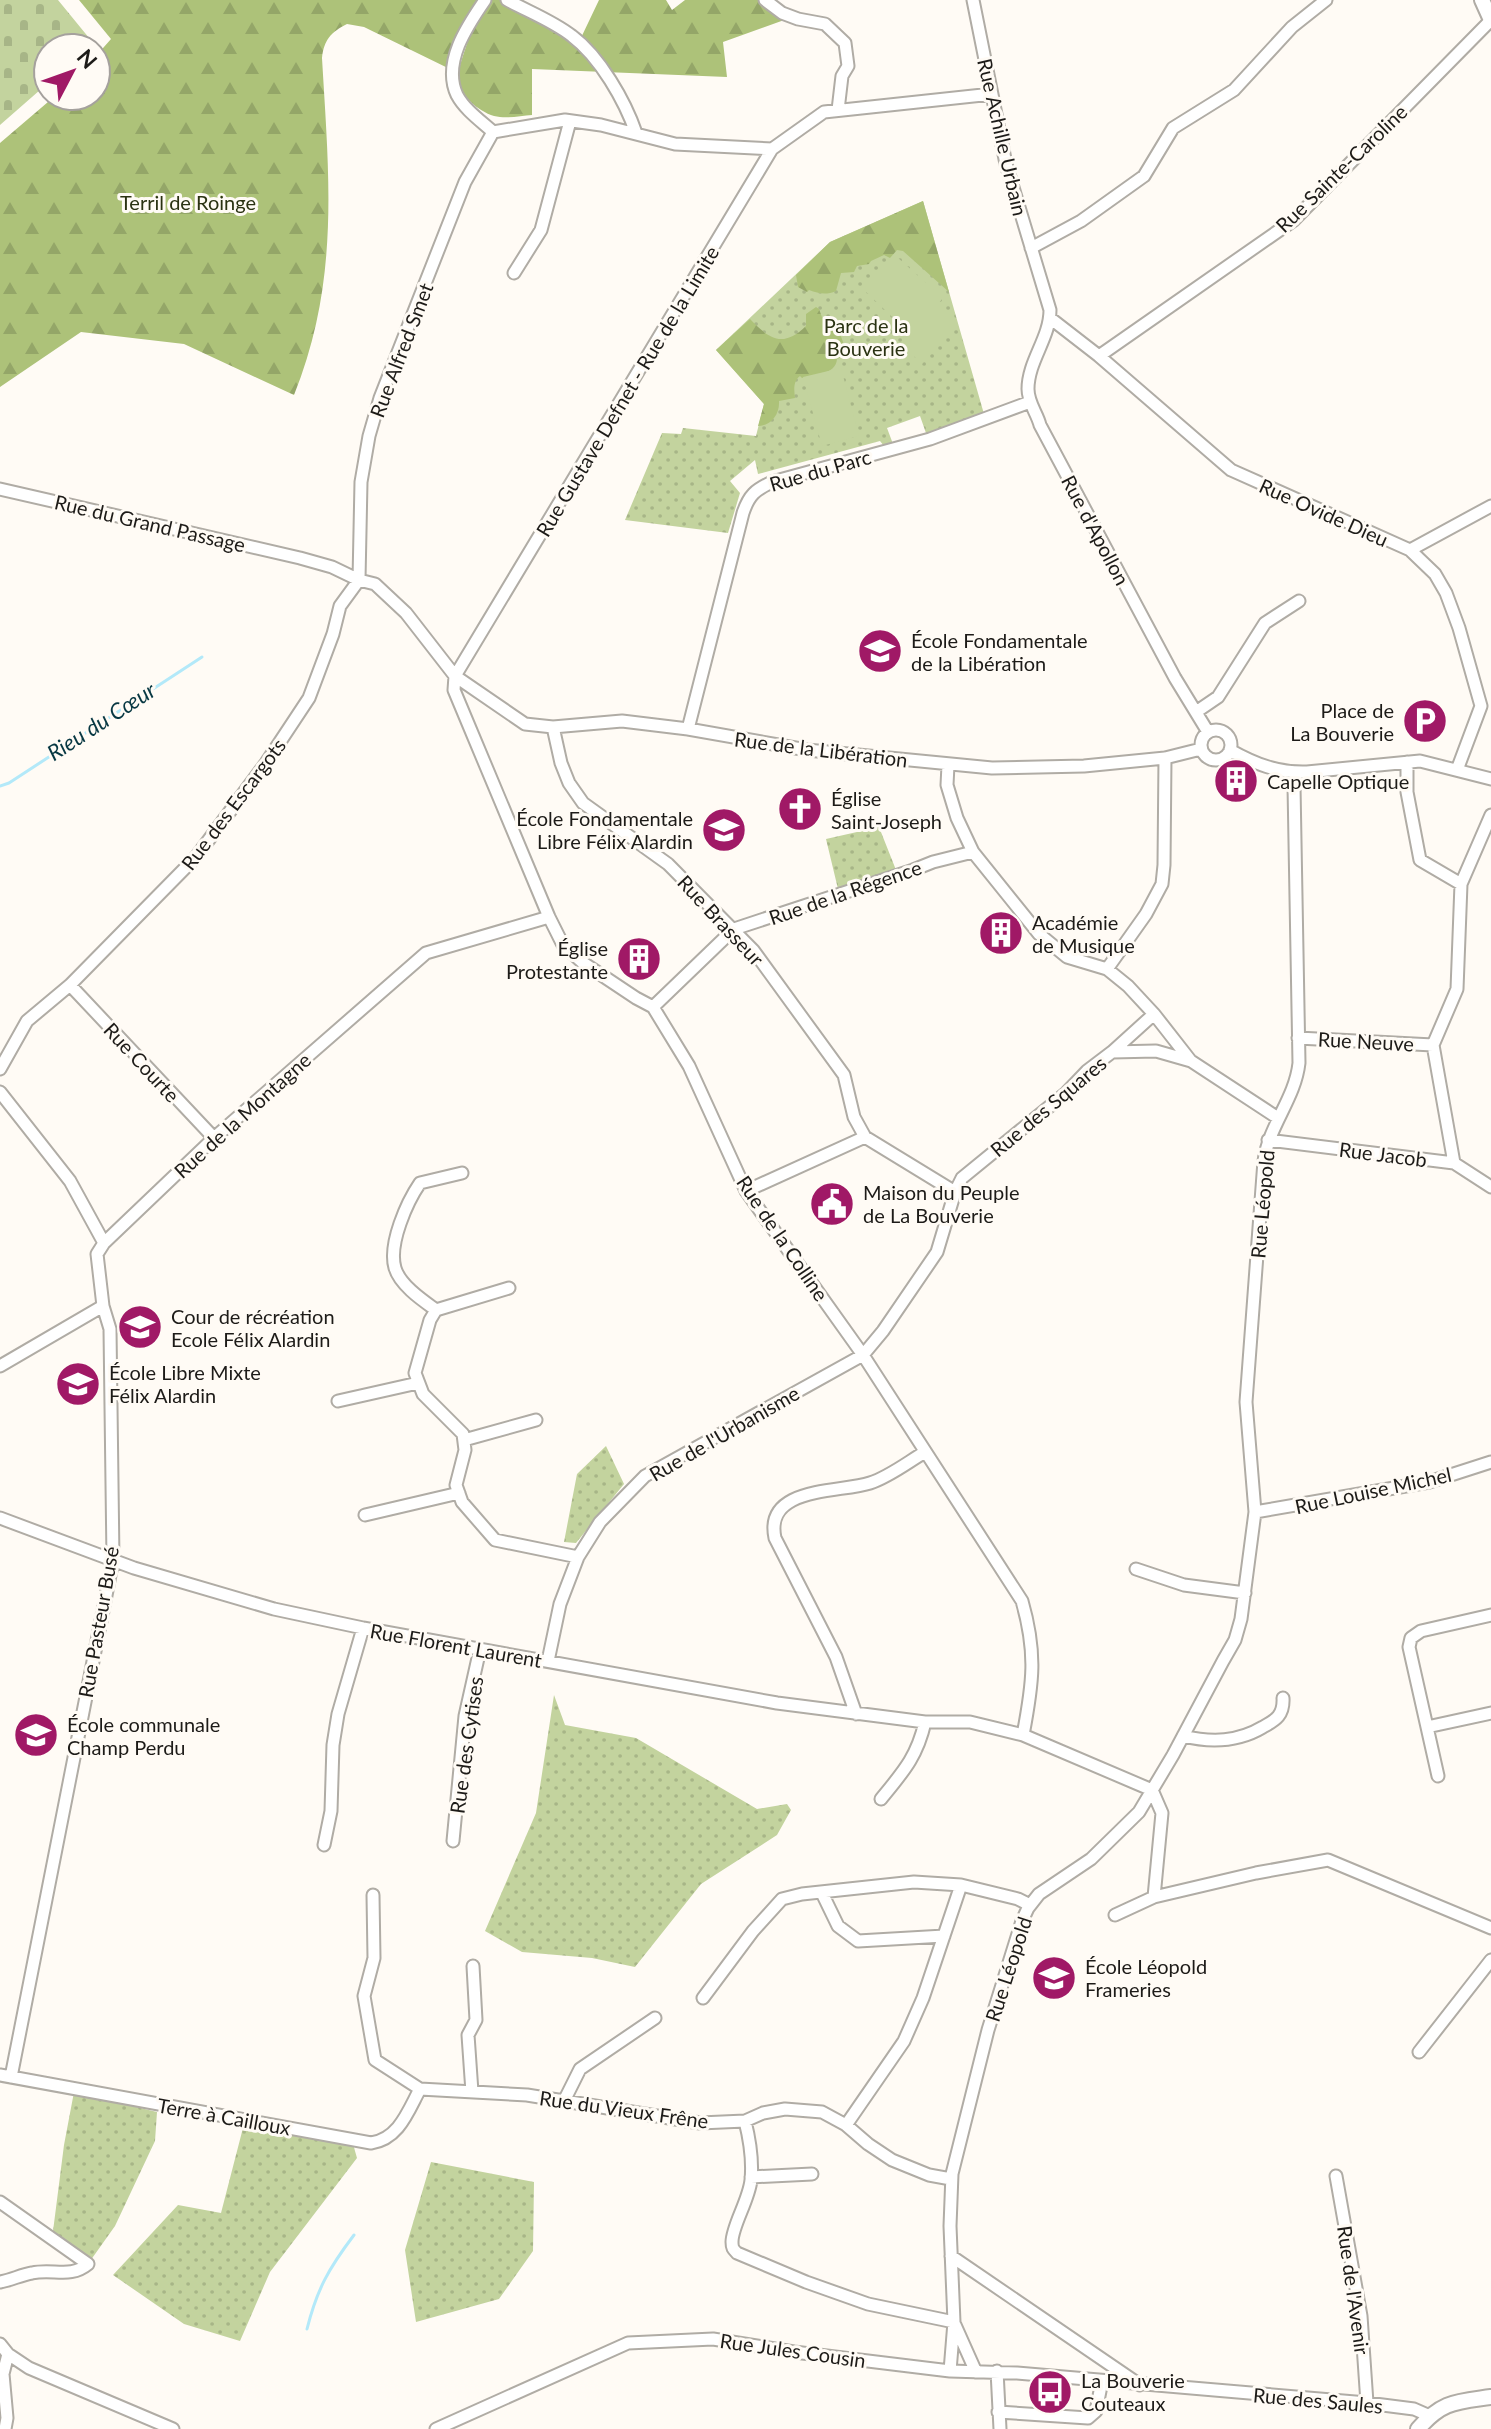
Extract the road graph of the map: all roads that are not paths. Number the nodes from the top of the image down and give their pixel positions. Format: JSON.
{"nodes":[{"id":1,"x":485,"y":0,"type":"edge"},
{"id":2,"x":507,"y":0,"type":"edge"},
{"id":3,"x":765,"y":0,"type":"edge"},
{"id":4,"x":973,"y":0,"type":"edge"},
{"id":5,"x":1326,"y":0,"type":"edge"},
{"id":6,"x":1482,"y":0,"type":"edge"},
{"id":7,"x":1491,"y":20,"type":"edge"},
{"id":8,"x":992,"y":94,"type":"junction"},
{"id":9,"x":838,"y":110,"type":"junction"},
{"id":10,"x":570,"y":121,"type":"junction"},
{"id":11,"x":493,"y":132,"type":"junction"},
{"id":12,"x":636,"y":133,"type":"junction"},
{"id":13,"x":772,"y":149,"type":"junction"},
{"id":14,"x":1031,"y":248,"type":"junction"},
{"id":15,"x":514,"y":273,"type":"dead end"},
{"id":16,"x":1050,"y":318,"type":"junction"},
{"id":17,"x":1099,"y":356,"type":"junction"},
{"id":18,"x":1030,"y":402,"type":"junction"},
{"id":19,"x":0,"y":489,"type":"edge"},
{"id":20,"x":1491,"y":506,"type":"edge"},
{"id":21,"x":1410,"y":550,"type":"junction"},
{"id":22,"x":359,"y":580,"type":"junction"},
{"id":23,"x":1299,"y":601,"type":"dead end"},
{"id":24,"x":455,"y":676,"type":"junction"},
{"id":25,"x":1196,"y":712,"type":"junction"},
{"id":26,"x":553,"y":727,"type":"junction"},
{"id":27,"x":688,"y":729,"type":"junction"},
{"id":28,"x":1208,"y":732,"type":"junction"},
{"id":29,"x":1201,"y":749,"type":"junction"},
{"id":30,"x":1230,"y":750,"type":"junction"},
{"id":31,"x":1165,"y":758,"type":"junction"},
{"id":32,"x":1407,"y":762,"type":"junction"},
{"id":33,"x":948,"y":765,"type":"junction"},
{"id":34,"x":1457,"y":770,"type":"junction"},
{"id":35,"x":1297,"y":772,"type":"junction"},
{"id":36,"x":1491,"y":779,"type":"edge"},
{"id":37,"x":1491,"y":815,"type":"edge"},
{"id":38,"x":973,"y":852,"type":"junction"},
{"id":39,"x":1461,"y":884,"type":"junction"},
{"id":40,"x":549,"y":917,"type":"junction"},
{"id":41,"x":734,"y":929,"type":"junction"},
{"id":42,"x":1107,"y":969,"type":"junction"},
{"id":43,"x":70,"y":985,"type":"junction"},
{"id":44,"x":653,"y":1007,"type":"junction"},
{"id":45,"x":1154,"y":1014,"type":"junction"},
{"id":46,"x":1298,"y":1038,"type":"junction"},
{"id":47,"x":1433,"y":1045,"type":"junction"},
{"id":48,"x":1112,"y":1052,"type":"junction"},
{"id":49,"x":1191,"y":1061,"type":"junction"},
{"id":50,"x":0,"y":1069,"type":"edge"},
{"id":51,"x":0,"y":1092,"type":"edge"},
{"id":52,"x":1278,"y":1118,"type":"junction"},
{"id":53,"x":865,"y":1137,"type":"junction"},
{"id":54,"x":214,"y":1138,"type":"junction"},
{"id":55,"x":1268,"y":1140,"type":"junction"},
{"id":56,"x":1454,"y":1163,"type":"junction"},
{"id":57,"x":462,"y":1173,"type":"dead end"},
{"id":58,"x":1491,"y":1187,"type":"edge"},
{"id":59,"x":746,"y":1191,"type":"junction"},
{"id":60,"x":955,"y":1192,"type":"junction"},
{"id":61,"x":104,"y":1243,"type":"junction"},
{"id":62,"x":509,"y":1288,"type":"dead end"},
{"id":63,"x":103,"y":1306,"type":"junction"},
{"id":64,"x":436,"y":1310,"type":"junction"},
{"id":65,"x":863,"y":1355,"type":"junction"},
{"id":66,"x":0,"y":1366,"type":"edge"},
{"id":67,"x":418,"y":1383,"type":"junction"},
{"id":68,"x":338,"y":1401,"type":"dead end"},
{"id":69,"x":536,"y":1420,"type":"dead end"},
{"id":70,"x":464,"y":1440,"type":"junction"},
{"id":71,"x":925,"y":1452,"type":"junction"},
{"id":72,"x":1491,"y":1462,"type":"edge"},
{"id":73,"x":459,"y":1493,"type":"junction"},
{"id":74,"x":1255,"y":1512,"type":"junction"},
{"id":75,"x":365,"y":1515,"type":"dead end"},
{"id":76,"x":0,"y":1518,"type":"edge"},
{"id":77,"x":578,"y":1557,"type":"junction"},
{"id":78,"x":113,"y":1560,"type":"junction"},
{"id":79,"x":1136,"y":1569,"type":"dead end"},
{"id":80,"x":1245,"y":1593,"type":"junction"},
{"id":81,"x":1491,"y":1615,"type":"edge"},
{"id":82,"x":363,"y":1628,"type":"junction"},
{"id":83,"x":480,"y":1649,"type":"junction"},
{"id":84,"x":548,"y":1661,"type":"junction"},
{"id":85,"x":1283,"y":1698,"type":"dead end"},
{"id":86,"x":1491,"y":1713,"type":"edge"},
{"id":87,"x":856,"y":1714,"type":"junction"},
{"id":88,"x":925,"y":1722,"type":"junction"},
{"id":89,"x":1427,"y":1727,"type":"junction"},
{"id":90,"x":1023,"y":1735,"type":"junction"},
{"id":91,"x":1183,"y":1736,"type":"junction"},
{"id":92,"x":1438,"y":1776,"type":"dead end"},
{"id":93,"x":1152,"y":1790,"type":"junction"},
{"id":94,"x":881,"y":1799,"type":"dead end"},
{"id":95,"x":453,"y":1841,"type":"dead end"},
{"id":96,"x":324,"y":1845,"type":"dead end"},
{"id":97,"x":961,"y":1885,"type":"junction"},
{"id":98,"x":822,"y":1893,"type":"junction"},
{"id":99,"x":373,"y":1895,"type":"dead end"},
{"id":100,"x":1154,"y":1897,"type":"junction"},
{"id":101,"x":1030,"y":1905,"type":"junction"},
{"id":102,"x":1115,"y":1915,"type":"dead end"},
{"id":103,"x":1491,"y":1928,"type":"edge"},
{"id":104,"x":944,"y":1936,"type":"junction"},
{"id":105,"x":1491,"y":1960,"type":"edge"},
{"id":106,"x":473,"y":1966,"type":"dead end"},
{"id":107,"x":703,"y":1998,"type":"dead end"},
{"id":108,"x":655,"y":2018,"type":"dead end"},
{"id":109,"x":1419,"y":2052,"type":"dead end"},
{"id":110,"x":6,"y":2076,"type":"edge"},
{"id":111,"x":420,"y":2089,"type":"junction"},
{"id":112,"x":472,"y":2092,"type":"junction"},
{"id":113,"x":564,"y":2101,"type":"junction"},
{"id":114,"x":745,"y":2121,"type":"junction"},
{"id":115,"x":846,"y":2125,"type":"junction"},
{"id":116,"x":812,"y":2174,"type":"dead end"},
{"id":117,"x":1336,"y":2176,"type":"dead end"},
{"id":118,"x":751,"y":2177,"type":"junction"},
{"id":119,"x":951,"y":2179,"type":"junction"},
{"id":120,"x":0,"y":2202,"type":"edge"},
{"id":121,"x":951,"y":2256,"type":"junction"},
{"id":122,"x":0,"y":2282,"type":"edge"},
{"id":123,"x":954,"y":2322,"type":"junction"},
{"id":124,"x":0,"y":2344,"type":"edge"},
{"id":125,"x":8,"y":2354,"type":"junction"},
{"id":126,"x":950,"y":2371,"type":"junction"},
{"id":127,"x":997,"y":2371,"type":"junction"},
{"id":128,"x":976,"y":2372,"type":"junction"},
{"id":129,"x":1102,"y":2381,"type":"junction"},
{"id":130,"x":1141,"y":2385,"type":"junction"},
{"id":131,"x":1491,"y":2397,"type":"edge"},
{"id":132,"x":1367,"y":2403,"type":"junction"},
{"id":133,"x":998,"y":2412,"type":"junction"},
{"id":134,"x":1430,"y":2416,"type":"junction"},
{"id":135,"x":5,"y":2429,"type":"edge"},
{"id":136,"x":173,"y":2429,"type":"edge"},
{"id":137,"x":436,"y":2429,"type":"edge"},
{"id":138,"x":1000,"y":2429,"type":"edge"},
{"id":139,"x":1418,"y":2429,"type":"edge"}],
"edges":[{"from":1,"to":11,"type":"street"},
{"from":2,"to":12,"type":"street"},
{"from":3,"to":9,"type":"street"},
{"from":4,"to":8,"type":"street","name":"Rue Achille Urbain"},
{"from":5,"to":14,"type":"street"},
{"from":6,"to":7,"type":"main road"},
{"from":7,"to":17,"type":"street","name":"Rue Sainte-Caroline"},
{"from":8,"to":9,"type":"street","name":"Rue Gustave Defnet - Rue de la Limite"},
{"from":8,"to":14,"type":"street","name":"Rue Achille Urbain"},
{"from":9,"to":13,"type":"street","name":"Rue Gustave Defnet - Rue de la Limite"},
{"from":10,"to":11,"type":"street"},
{"from":10,"to":12,"type":"street"},
{"from":10,"to":15,"type":"street"},
{"from":11,"to":22,"type":"street","name":"Rue Alfred Smet"},
{"from":12,"to":13,"type":"street"},
{"from":13,"to":24,"type":"street","name":"Rue Gustave Defnet - Rue de la Limite"},
{"from":14,"to":16,"type":"street","name":"Rue Achille Urbain"},
{"from":16,"to":17,"type":"street","name":"Rue Ovide Dieu"},
{"from":16,"to":18,"type":"street"},
{"from":17,"to":21,"type":"street","name":"Rue Ovide Dieu"},
{"from":18,"to":25,"type":"street","name":"Rue d'Apollon"},
{"from":18,"to":27,"type":"street","name":"Rue du Parc"},
{"from":19,"to":22,"type":"street","name":"Rue du Grand Passage"},
{"from":20,"to":21,"type":"street"},
{"from":21,"to":34,"type":"street","name":"Rue Ovide Dieu"},
{"from":22,"to":24,"type":"street"},
{"from":22,"to":43,"type":"street","name":"Rue des Escargots"},
{"from":23,"to":25,"type":"street"},
{"from":24,"to":26,"type":"street","name":"Rue de la Libération"},
{"from":24,"to":40,"type":"street","name":"Rue de la Colline"},
{"from":25,"to":28,"type":"street","name":"Rue d'Apollon"},
{"from":26,"to":27,"type":"street","name":"Rue de la Libération"},
{"from":26,"to":41,"type":"street","name":"Rue Brasseur"},
{"from":27,"to":33,"type":"street","name":"Rue de la Libération"},
{"from":28,"to":29,"type":"street"},
{"from":28,"to":30,"type":"street"},
{"from":29,"to":30,"type":"street"},
{"from":29,"to":31,"type":"street","name":"Rue de la Libération"},
{"from":30,"to":35,"type":"street"},
{"from":31,"to":33,"type":"street","name":"Rue de la Libération"},
{"from":31,"to":42,"type":"street"},
{"from":32,"to":34,"type":"street"},
{"from":32,"to":35,"type":"street"},
{"from":32,"to":39,"type":"street"},
{"from":33,"to":38,"type":"street"},
{"from":34,"to":36,"type":"street"},
{"from":35,"to":46,"type":"street","name":"Rue Léopold"},
{"from":37,"to":39,"type":"street"},
{"from":38,"to":41,"type":"street","name":"Rue de la Régence"},
{"from":38,"to":42,"type":"street"},
{"from":39,"to":47,"type":"street"},
{"from":40,"to":44,"type":"street","name":"Rue de la Colline"},
{"from":40,"to":54,"type":"street","name":"Rue de la Montagne"},
{"from":41,"to":44,"type":"street","name":"Rue de la Régence"},
{"from":41,"to":53,"type":"street","name":"Rue Brasseur"},
{"from":42,"to":45,"type":"street"},
{"from":43,"to":50,"type":"street","name":"Rue des Escargots"},
{"from":43,"to":54,"type":"street","name":"Rue Courte"},
{"from":44,"to":59,"type":"street","name":"Rue de la Colline"},
{"from":45,"to":48,"type":"street"},
{"from":45,"to":49,"type":"street"},
{"from":46,"to":47,"type":"street","name":"Rue Neuve"},
{"from":46,"to":52,"type":"street","name":"Rue Léopold"},
{"from":47,"to":56,"type":"street"},
{"from":48,"to":49,"type":"street","name":"Rue des Squares"},
{"from":48,"to":60,"type":"street","name":"Rue des Squares"},
{"from":49,"to":52,"type":"street","name":"Rue des Squares"},
{"from":51,"to":61,"type":"street"},
{"from":52,"to":55,"type":"street","name":"Rue Léopold"},
{"from":53,"to":59,"type":"street"},
{"from":53,"to":60,"type":"street"},
{"from":54,"to":61,"type":"street","name":"Rue de la Montagne"},
{"from":55,"to":56,"type":"street","name":"Rue Jacob"},
{"from":55,"to":74,"type":"street","name":"Rue Léopold"},
{"from":56,"to":58,"type":"street","name":"Rue Jacob"},
{"from":57,"to":64,"type":"street"},
{"from":59,"to":65,"type":"street","name":"Rue de la Colline"},
{"from":60,"to":65,"type":"street","name":"Rue des Squares"},
{"from":61,"to":63,"type":"street"},
{"from":62,"to":64,"type":"street"},
{"from":63,"to":66,"type":"street"},
{"from":63,"to":78,"type":"street","name":"Rue Pasteur Busé"},
{"from":64,"to":67,"type":"street"},
{"from":65,"to":71,"type":"street","name":"Rue de la Colline"},
{"from":65,"to":77,"type":"street","name":"Rue de l'Urbanisme"},
{"from":67,"to":68,"type":"street"},
{"from":67,"to":70,"type":"street"},
{"from":69,"to":70,"type":"street"},
{"from":70,"to":73,"type":"street"},
{"from":71,"to":87,"type":"street"},
{"from":71,"to":90,"type":"street","name":"Rue de la Colline"},
{"from":72,"to":74,"type":"street","name":"Rue Louise Michel"},
{"from":73,"to":75,"type":"street"},
{"from":73,"to":77,"type":"street"},
{"from":74,"to":80,"type":"street","name":"Rue Léopold"},
{"from":76,"to":78,"type":"street","name":"Rue Florent Laurent"},
{"from":77,"to":84,"type":"street","name":"Rue de l'Urbanisme"},
{"from":78,"to":82,"type":"street","name":"Rue Florent Laurent"},
{"from":78,"to":110,"type":"street","name":"Rue Pasteur Busé"},
{"from":79,"to":80,"type":"street"},
{"from":80,"to":91,"type":"street","name":"Rue Léopold"},
{"from":81,"to":89,"type":"street"},
{"from":82,"to":83,"type":"street","name":"Rue Florent Laurent"},
{"from":82,"to":96,"type":"street"},
{"from":83,"to":84,"type":"street","name":"Rue Florent Laurent"},
{"from":83,"to":95,"type":"street","name":"Rue des Cytises"},
{"from":84,"to":87,"type":"street","name":"Rue Florent Laurent"},
{"from":85,"to":91,"type":"street"},
{"from":86,"to":89,"type":"street"},
{"from":87,"to":88,"type":"street","name":"Rue Florent Laurent"},
{"from":88,"to":90,"type":"street","name":"Rue Florent Laurent"},
{"from":88,"to":94,"type":"street"},
{"from":89,"to":92,"type":"street"},
{"from":90,"to":93,"type":"street","name":"Rue Florent Laurent"},
{"from":91,"to":93,"type":"street","name":"Rue Léopold"},
{"from":93,"to":100,"type":"street"},
{"from":93,"to":101,"type":"street","name":"Rue Léopold"},
{"from":97,"to":98,"type":"street"},
{"from":97,"to":101,"type":"street"},
{"from":97,"to":104,"type":"street"},
{"from":98,"to":104,"type":"street"},
{"from":98,"to":107,"type":"street"},
{"from":99,"to":111,"type":"street"},
{"from":100,"to":102,"type":"street"},
{"from":100,"to":103,"type":"street"},
{"from":101,"to":119,"type":"street","name":"Rue Léopold"},
{"from":104,"to":115,"type":"street"},
{"from":105,"to":109,"type":"street"},
{"from":106,"to":112,"type":"street"},
{"from":108,"to":113,"type":"street"},
{"from":110,"to":111,"type":"street","name":"Terre à Cailloux"},
{"from":111,"to":112,"type":"street","name":"Rue du Vieux Frêne"},
{"from":112,"to":113,"type":"street","name":"Rue du Vieux Frêne"},
{"from":113,"to":114,"type":"street","name":"Rue du Vieux Frêne"},
{"from":114,"to":115,"type":"street","name":"Rue du Vieux Frêne"},
{"from":114,"to":118,"type":"street"},
{"from":115,"to":119,"type":"street","name":"Rue du Vieux Frêne"},
{"from":116,"to":118,"type":"street"},
{"from":117,"to":132,"type":"street","name":"Rue de l'Avenir"},
{"from":118,"to":123,"type":"street"},
{"from":119,"to":121,"type":"street","name":"Rue Léopold"},
{"from":120,"to":122,"type":"street"},
{"from":121,"to":123,"type":"street","name":"Rue Léopold"},
{"from":121,"to":130,"type":"street","name":"Rue des Saules"},
{"from":123,"to":126,"type":"street","name":"Rue Léopold"},
{"from":123,"to":128,"type":"street","name":"Rue Léopold"},
{"from":124,"to":125,"type":"street"},
{"from":125,"to":135,"type":"street"},
{"from":125,"to":136,"type":"street"},
{"from":126,"to":128,"type":"street","name":"Rue Jules Cousin"},
{"from":126,"to":137,"type":"street","name":"Rue Jules Cousin"},
{"from":127,"to":128,"type":"street","name":"Rue des Saules"},
{"from":127,"to":129,"type":"street","name":"Rue des Saules"},
{"from":127,"to":133,"type":"street"},
{"from":129,"to":130,"type":"street","name":"Rue des Saules"},
{"from":129,"to":133,"type":"street"},
{"from":130,"to":132,"type":"street","name":"Rue des Saules"},
{"from":131,"to":134,"type":"main road"},
{"from":132,"to":134,"type":"street","name":"Rue des Saules"},
{"from":133,"to":138,"type":"street"},
{"from":134,"to":139,"type":"main road"}]}
